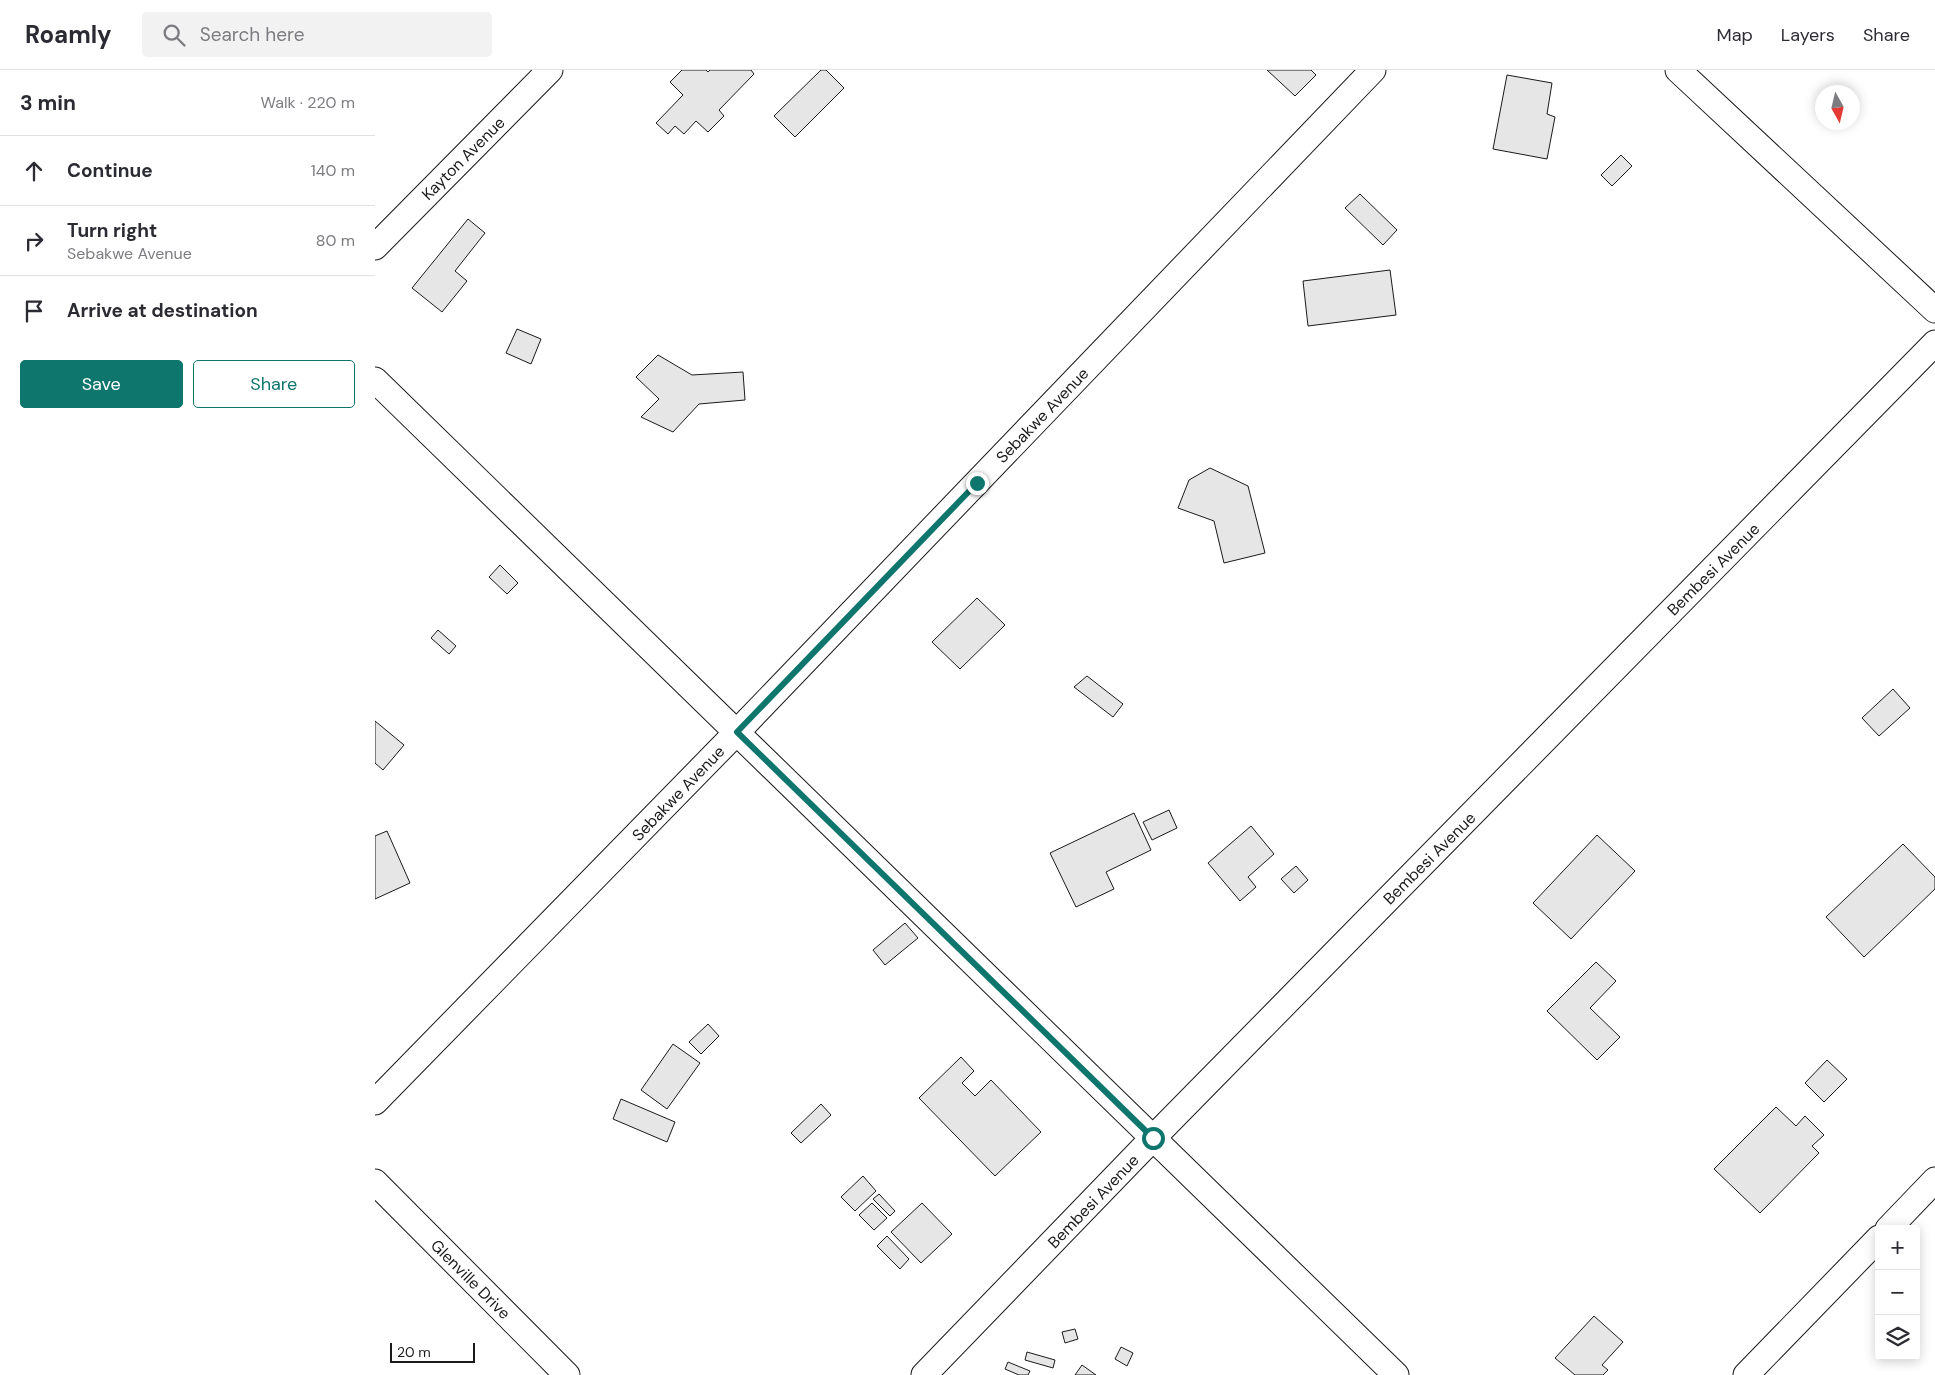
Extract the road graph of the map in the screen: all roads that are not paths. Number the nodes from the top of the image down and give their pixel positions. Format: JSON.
{"nodes":[{"id":1,"x":550,"y":70,"type":"edge"},
{"id":2,"x":1373,"y":70,"type":"edge"},
{"id":3,"x":1678,"y":70,"type":"edge"},
{"id":4,"x":375,"y":247,"type":"edge"},
{"id":5,"x":1935,"y":310,"type":"edge"},
{"id":6,"x":1935,"y":343,"type":"edge"},
{"id":7,"x":375,"y":380,"type":"edge"},
{"id":8,"x":737,"y":732,"type":"junction"},
{"id":9,"x":375,"y":1102,"type":"edge"},
{"id":10,"x":1153,"y":1138,"type":"junction"},
{"id":11,"x":1935,"y":1180,"type":"edge"},
{"id":12,"x":375,"y":1182,"type":"edge"},
{"id":13,"x":1892,"y":1225,"type":"edge"},
{"id":14,"x":1875,"y":1242,"type":"edge"},
{"id":15,"x":567,"y":1375,"type":"edge"},
{"id":16,"x":925,"y":1375,"type":"edge"},
{"id":17,"x":1396,"y":1375,"type":"edge"},
{"id":18,"x":1746,"y":1375,"type":"edge"}],
"edges":[{"from":1,"to":4,"type":"street","name":"Kayton Avenue"},
{"from":2,"to":8,"type":"street","name":"Sebakwe Avenue"},
{"from":3,"to":5,"type":"street"},
{"from":6,"to":10,"type":"street","name":"Bembesi Avenue"},
{"from":7,"to":8,"type":"street"},
{"from":8,"to":9,"type":"street","name":"Sebakwe Avenue"},
{"from":8,"to":10,"type":"street"},
{"from":10,"to":16,"type":"street","name":"Bembesi Avenue"},
{"from":10,"to":17,"type":"street"},
{"from":11,"to":13,"type":"street"},
{"from":12,"to":15,"type":"street","name":"Glenville Drive"},
{"from":14,"to":18,"type":"street"}]}
